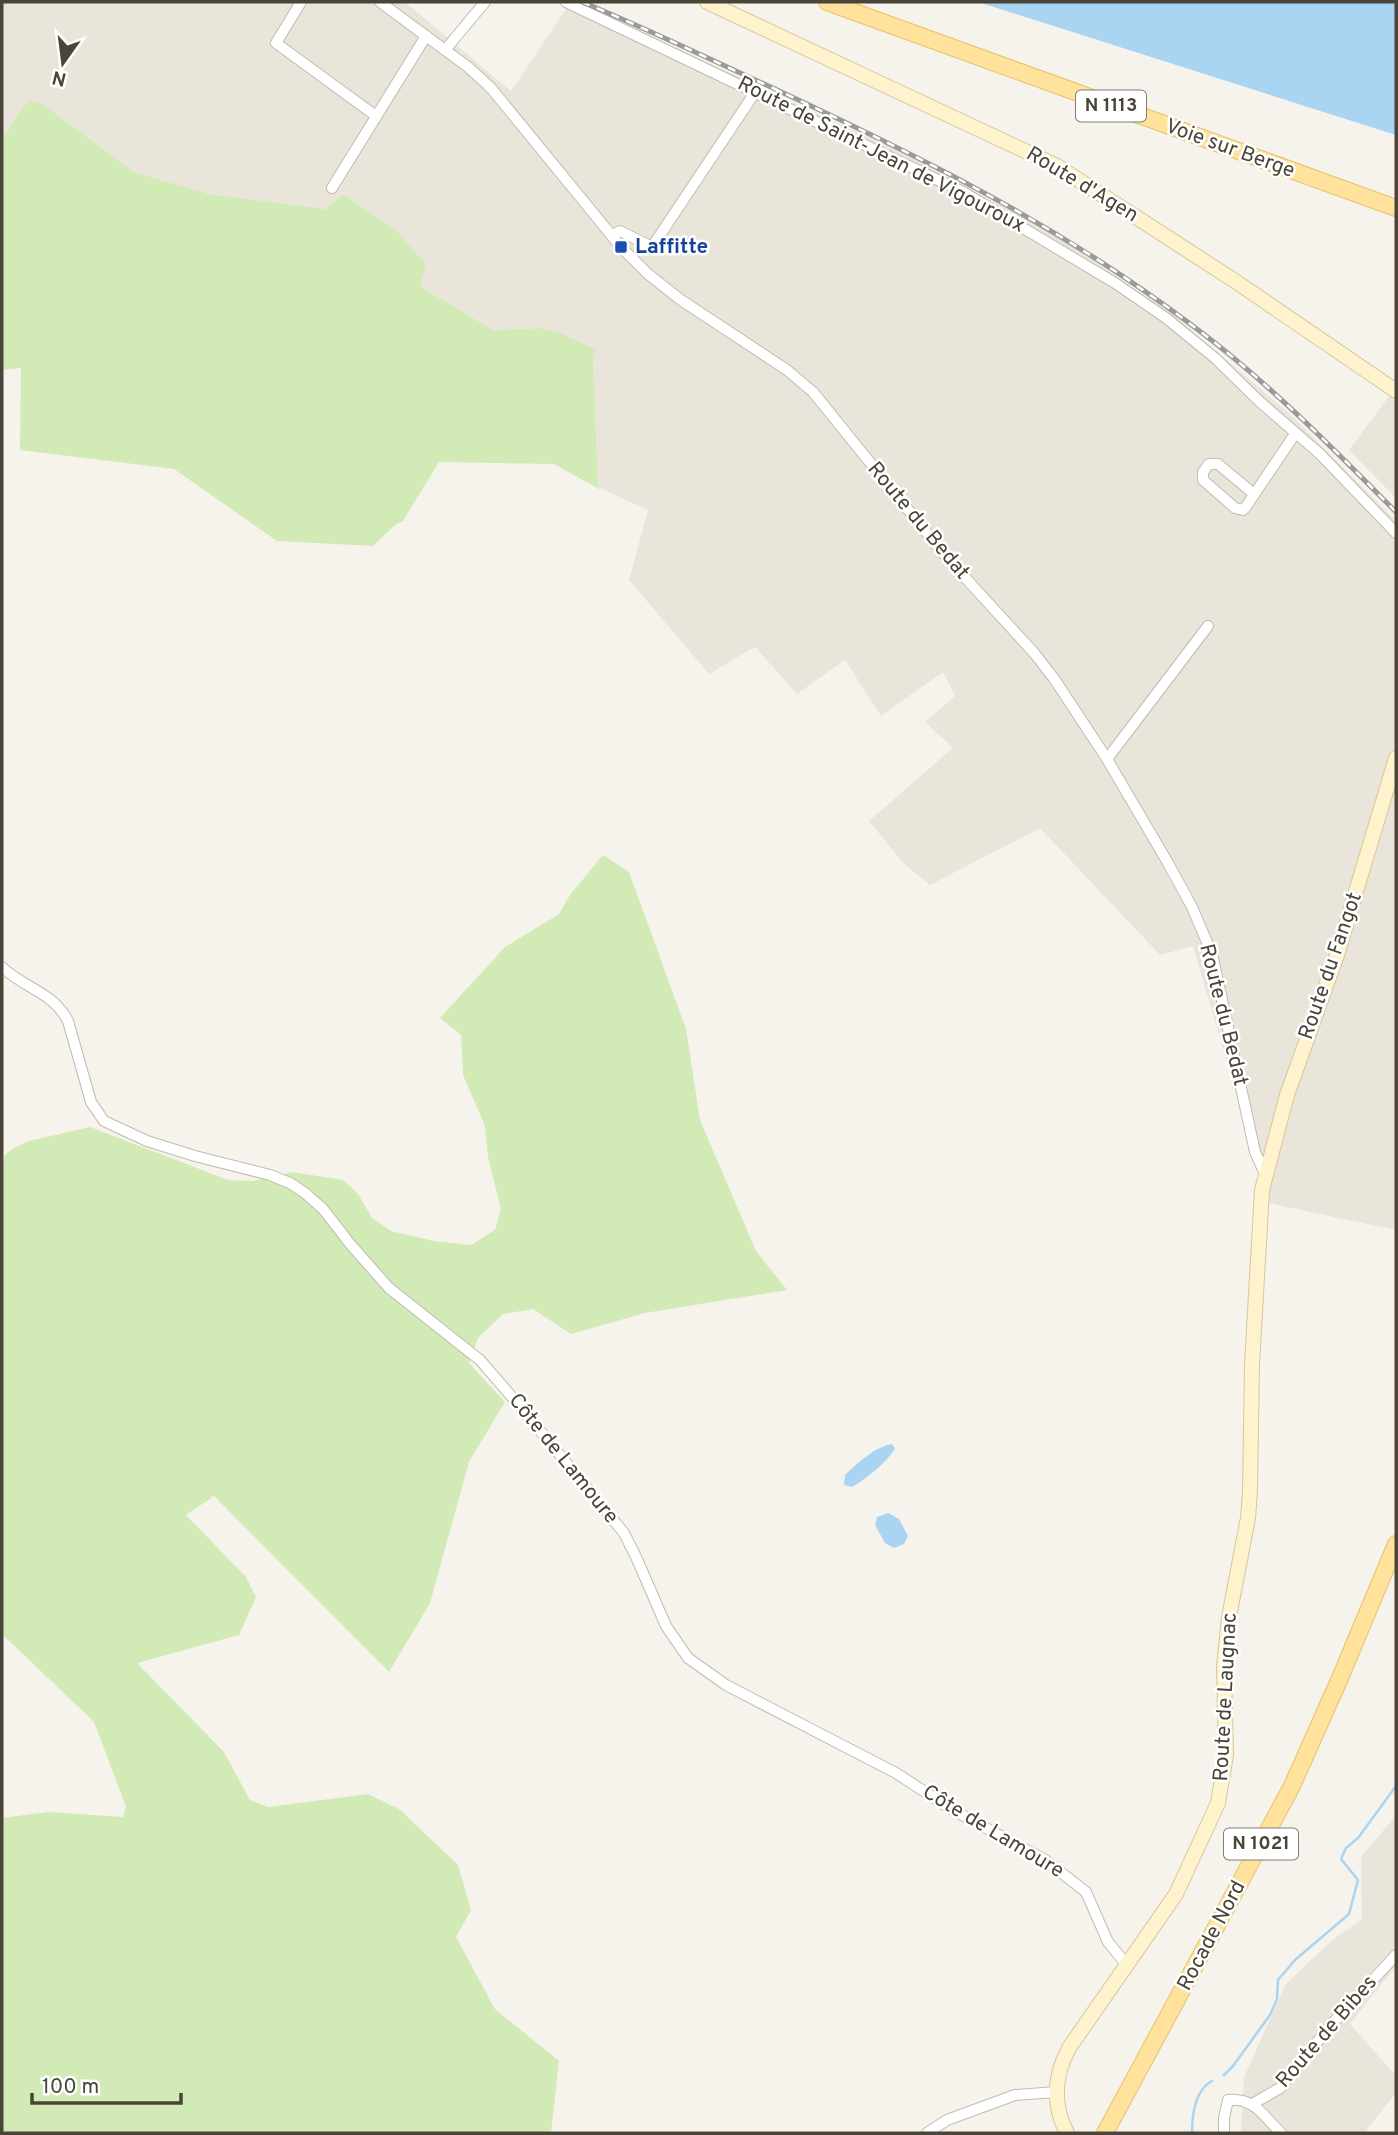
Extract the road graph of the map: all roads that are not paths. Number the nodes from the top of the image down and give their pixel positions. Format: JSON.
{"nodes":[{"id":1,"x":301,"y":2,"type":"edge"},
{"id":2,"x":380,"y":2,"type":"edge"},
{"id":3,"x":485,"y":2,"type":"edge"},
{"id":4,"x":566,"y":2,"type":"edge"},
{"id":5,"x":707,"y":2,"type":"edge"},
{"id":6,"x":827,"y":2,"type":"edge"},
{"id":7,"x":426,"y":36,"type":"junction"},
{"id":8,"x":445,"y":50,"type":"junction"},
{"id":9,"x":756,"y":91,"type":"junction"},
{"id":10,"x":376,"y":116,"type":"junction"},
{"id":11,"x":332,"y":188,"type":"dead end"},
{"id":12,"x":1396,"y":208,"type":"edge"},
{"id":13,"x":612,"y":235,"type":"junction"},
{"id":14,"x":1396,"y":391,"type":"edge"},
{"id":15,"x":1295,"y":433,"type":"junction"},
{"id":16,"x":1254,"y":494,"type":"junction"},
{"id":17,"x":1396,"y":533,"type":"edge"},
{"id":18,"x":1208,"y":626,"type":"dead end"},
{"id":19,"x":1396,"y":758,"type":"edge"},
{"id":20,"x":1107,"y":759,"type":"junction"},
{"id":21,"x":2,"y":967,"type":"edge"},
{"id":22,"x":1265,"y":1174,"type":"junction"},
{"id":23,"x":1396,"y":1544,"type":"edge"},
{"id":24,"x":1396,"y":1955,"type":"edge"},
{"id":25,"x":1126,"y":1964,"type":"junction"},
{"id":26,"x":1056,"y":2092,"type":"junction"},
{"id":27,"x":1254,"y":2104,"type":"junction"},
{"id":28,"x":927,"y":2133,"type":"edge"},
{"id":29,"x":1067,"y":2133,"type":"edge"},
{"id":30,"x":1105,"y":2133,"type":"edge"},
{"id":31,"x":1224,"y":2133,"type":"edge"},
{"id":32,"x":1281,"y":2133,"type":"edge"}],
"edges":[{"from":1,"to":10,"type":"street"},
{"from":2,"to":7,"type":"street","name":"Route du Bedat"},
{"from":3,"to":8,"type":"street"},
{"from":4,"to":9,"type":"street","name":"Route de Saint-Jean de Vigouroux"},
{"from":5,"to":14,"type":"street","name":"Route d'Agen"},
{"from":6,"to":12,"type":"main road","name":"Voie sur Berge","number":"N 1113"},
{"from":7,"to":8,"type":"street","name":"Route du Bedat"},
{"from":7,"to":10,"type":"street"},
{"from":8,"to":13,"type":"street","name":"Route du Bedat"},
{"from":9,"to":13,"type":"street"},
{"from":9,"to":15,"type":"street","name":"Route de Saint-Jean de Vigouroux"},
{"from":10,"to":11,"type":"street"},
{"from":13,"to":20,"type":"street","name":"Route du Bedat"},
{"from":15,"to":16,"type":"street"},
{"from":15,"to":17,"type":"street","name":"Route de Saint-Jean de Vigouroux"},
{"from":16,"to":16,"type":"street"},
{"from":18,"to":20,"type":"street"},
{"from":19,"to":22,"type":"street","name":"Route du Fangot"},
{"from":20,"to":22,"type":"street","name":"Route du Bedat"},
{"from":21,"to":25,"type":"street","name":"Côte de Lamoure"},
{"from":22,"to":25,"type":"street","name":"Route de Laugnac"},
{"from":23,"to":30,"type":"main road","name":"Rocade Nord","number":"N 1021"},
{"from":24,"to":27,"type":"street","name":"Route de Bibes"},
{"from":25,"to":26,"type":"street","name":"Route de Laugnac"},
{"from":26,"to":28,"type":"street"},
{"from":26,"to":29,"type":"street","name":"Route de Laugnac"},
{"from":27,"to":31,"type":"street"},
{"from":27,"to":32,"type":"street"}]}
